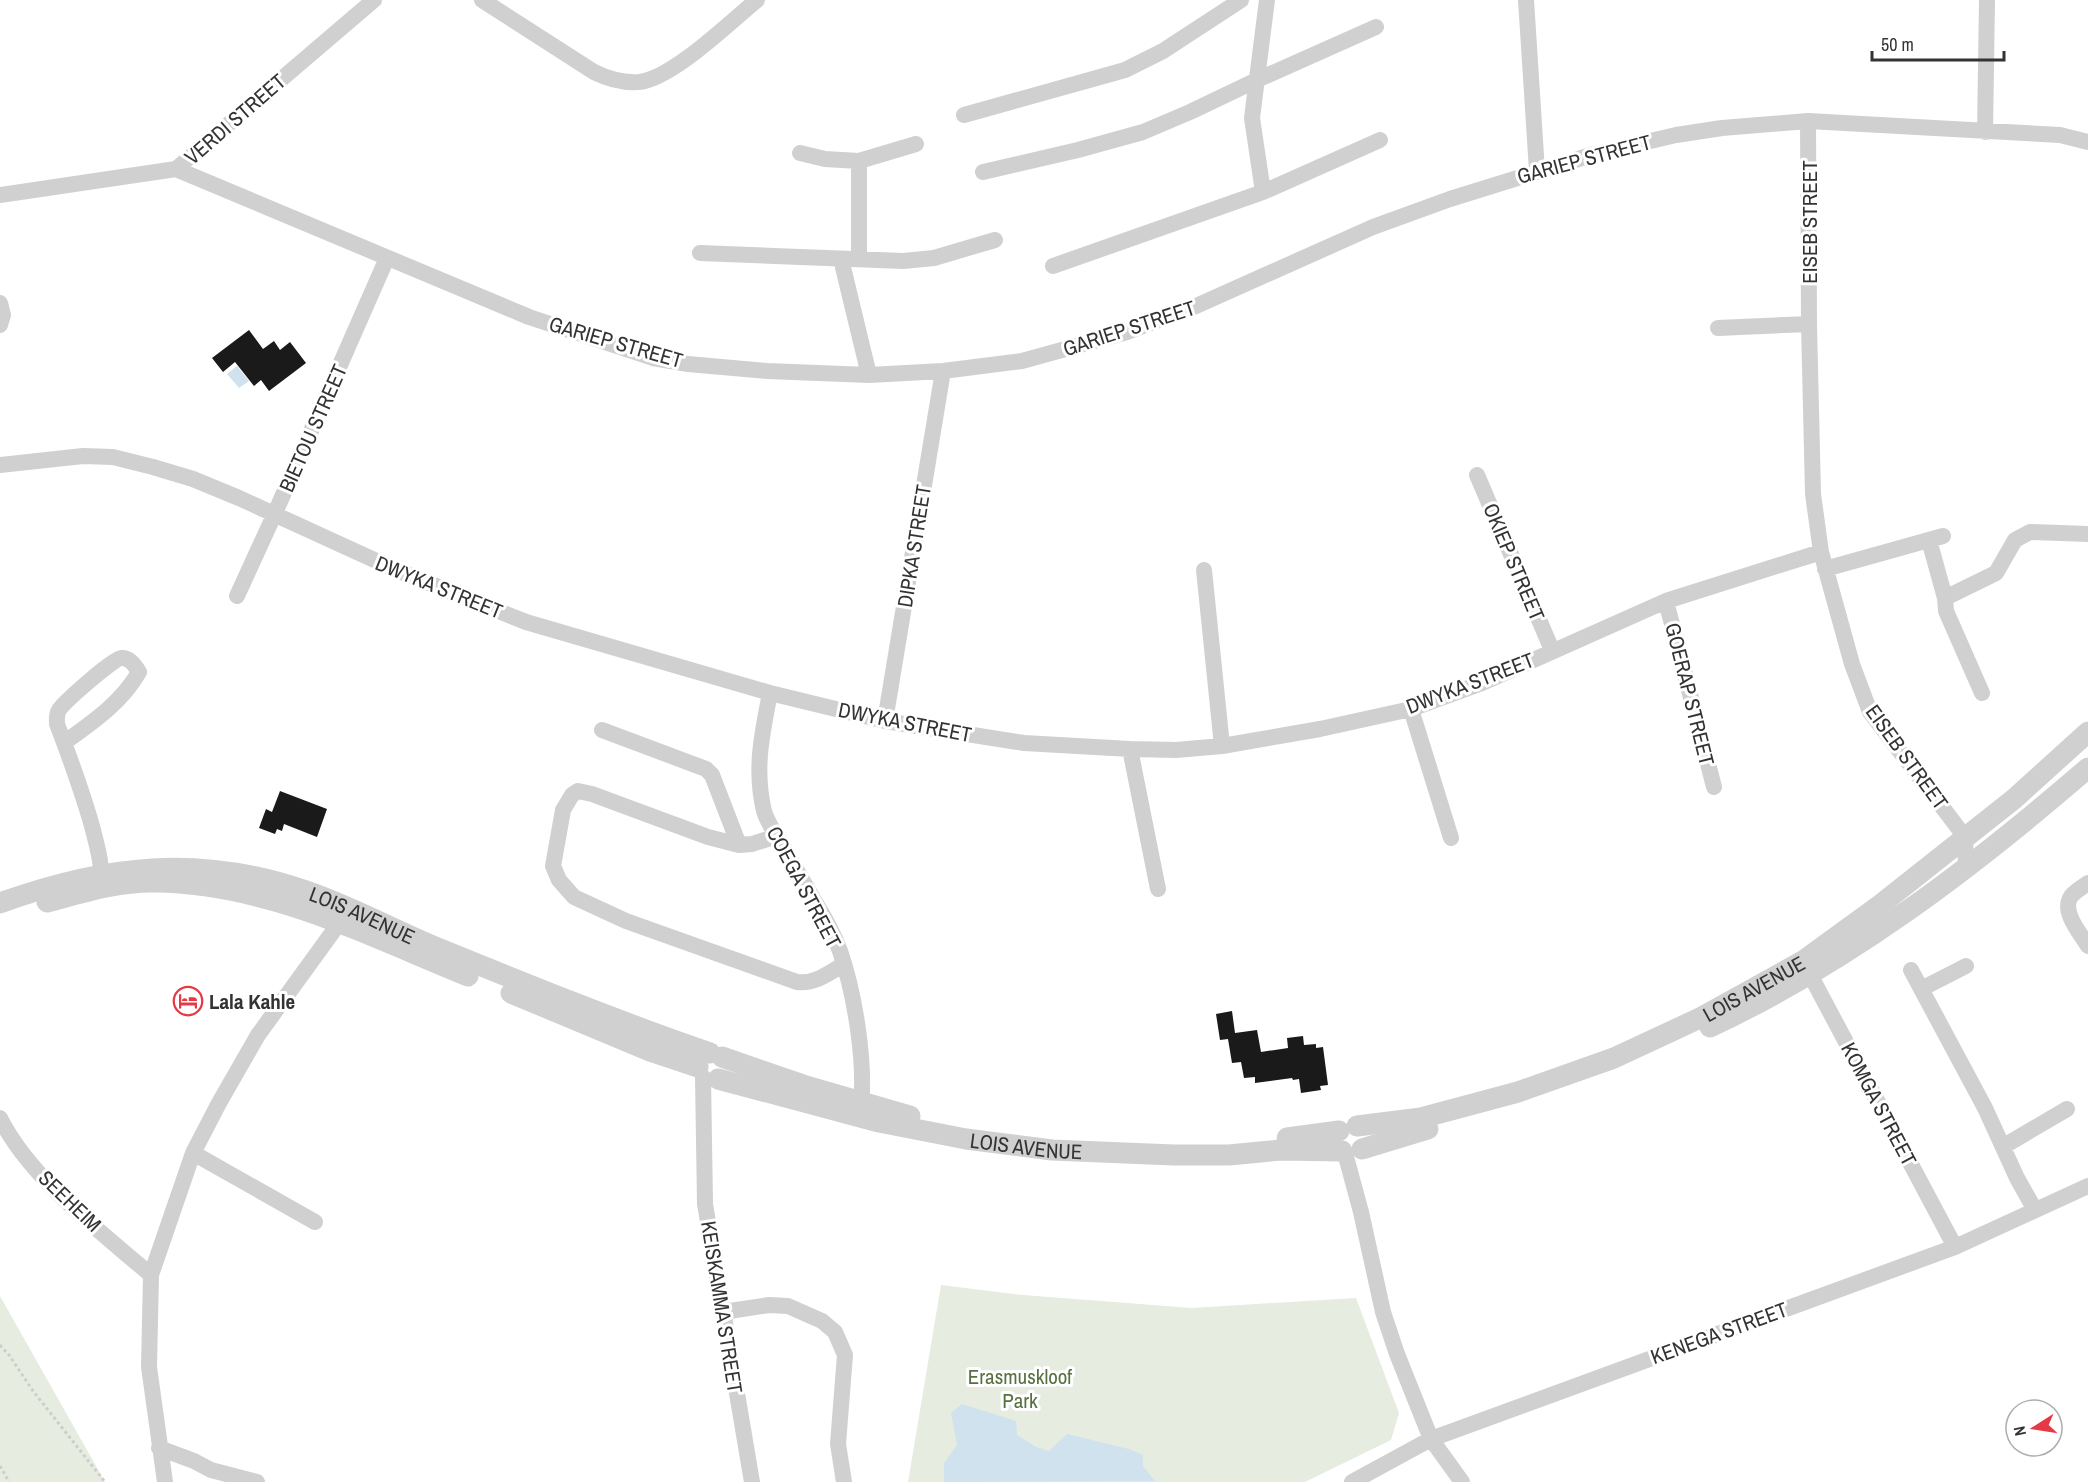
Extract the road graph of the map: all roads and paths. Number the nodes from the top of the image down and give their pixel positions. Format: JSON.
{"nodes":[{"id":1,"x":374,"y":0,"type":"edge"},
{"id":2,"x":482,"y":0,"type":"edge"},
{"id":3,"x":757,"y":0,"type":"edge"},
{"id":4,"x":1241,"y":0,"type":"edge"},
{"id":5,"x":1267,"y":0,"type":"edge"},
{"id":6,"x":1526,"y":0,"type":"edge"},
{"id":7,"x":1988,"y":0,"type":"edge"},
{"id":8,"x":1376,"y":27,"type":"dead end"},
{"id":9,"x":1257,"y":80,"type":"junction"},
{"id":10,"x":964,"y":116,"type":"dead end"},
{"id":11,"x":1808,"y":121,"type":"junction"},
{"id":12,"x":1985,"y":132,"type":"junction"},
{"id":13,"x":1380,"y":140,"type":"dead end"},
{"id":14,"x":2088,"y":142,"type":"edge"},
{"id":15,"x":916,"y":144,"type":"dead end"},
{"id":16,"x":800,"y":153,"type":"dead end"},
{"id":17,"x":859,"y":161,"type":"junction"},
{"id":18,"x":176,"y":169,"type":"junction"},
{"id":19,"x":1537,"y":171,"type":"junction"},
{"id":20,"x":983,"y":172,"type":"dead end"},
{"id":21,"x":1263,"y":192,"type":"junction"},
{"id":22,"x":0,"y":195,"type":"edge"},
{"id":23,"x":995,"y":240,"type":"dead end"},
{"id":24,"x":700,"y":253,"type":"dead end"},
{"id":25,"x":387,"y":258,"type":"junction"},
{"id":26,"x":841,"y":259,"type":"junction"},
{"id":27,"x":859,"y":259,"type":"junction"},
{"id":28,"x":1053,"y":267,"type":"dead end"},
{"id":29,"x":0,"y":303,"type":"edge"},
{"id":30,"x":1809,"y":324,"type":"junction"},
{"id":31,"x":0,"y":325,"type":"edge"},
{"id":32,"x":1718,"y":328,"type":"dead end"},
{"id":33,"x":943,"y":371,"type":"junction"},
{"id":34,"x":869,"y":375,"type":"junction"},
{"id":35,"x":0,"y":465,"type":"edge"},
{"id":36,"x":1477,"y":474,"type":"dead end"},
{"id":37,"x":275,"y":513,"type":"junction"},
{"id":38,"x":2088,"y":534,"type":"edge"},
{"id":39,"x":1821,"y":552,"type":"junction"},
{"id":40,"x":1825,"y":569,"type":"junction"},
{"id":41,"x":1204,"y":570,"type":"dead end"},
{"id":42,"x":237,"y":596,"type":"dead end"},
{"id":43,"x":1945,"y":598,"type":"junction"},
{"id":44,"x":1666,"y":601,"type":"junction"},
{"id":45,"x":1552,"y":650,"type":"junction"},
{"id":46,"x":770,"y":693,"type":"junction"},
{"id":47,"x":1982,"y":693,"type":"dead end"},
{"id":48,"x":1411,"y":709,"type":"junction"},
{"id":49,"x":885,"y":721,"type":"junction"},
{"id":50,"x":602,"y":730,"type":"dead end"},
{"id":51,"x":2088,"y":732,"type":"edge"},
{"id":52,"x":65,"y":742,"type":"junction"},
{"id":53,"x":1222,"y":746,"type":"junction"},
{"id":54,"x":1130,"y":749,"type":"junction"},
{"id":55,"x":2088,"y":768,"type":"edge"},
{"id":56,"x":1714,"y":787,"type":"dead end"},
{"id":57,"x":777,"y":836,"type":"junction"},
{"id":58,"x":1965,"y":837,"type":"junction"},
{"id":59,"x":1451,"y":838,"type":"dead end"},
{"id":60,"x":739,"y":845,"type":"junction"},
{"id":61,"x":1997,"y":845,"type":"junction"},
{"id":62,"x":1966,"y":867,"type":"junction"},
{"id":63,"x":101,"y":881,"type":"junction"},
{"id":64,"x":2088,"y":883,"type":"edge"},
{"id":65,"x":1158,"y":889,"type":"dead end"},
{"id":66,"x":0,"y":903,"type":"edge"},
{"id":67,"x":0,"y":915,"type":"edge"},
{"id":68,"x":344,"y":916,"type":"junction"},
{"id":69,"x":2088,"y":946,"type":"edge"},
{"id":70,"x":844,"y":964,"type":"junction"},
{"id":71,"x":1966,"y":966,"type":"dead end"},
{"id":72,"x":1807,"y":968,"type":"junction"},
{"id":73,"x":1911,"y":970,"type":"dead end"},
{"id":74,"x":1921,"y":989,"type":"junction"},
{"id":75,"x":711,"y":1069,"type":"junction"},
{"id":76,"x":2067,"y":1109,"type":"dead end"},
{"id":77,"x":861,"y":1110,"type":"junction"},
{"id":78,"x":0,"y":1118,"type":"edge"},
{"id":79,"x":1351,"y":1144,"type":"junction"},
{"id":80,"x":2004,"y":1146,"type":"junction"},
{"id":81,"x":193,"y":1153,"type":"junction"},
{"id":82,"x":2088,"y":1186,"type":"edge"},
{"id":83,"x":2035,"y":1210,"type":"junction"},
{"id":84,"x":315,"y":1222,"type":"dead end"},
{"id":85,"x":1955,"y":1246,"type":"junction"},
{"id":86,"x":151,"y":1275,"type":"junction"},
{"id":87,"x":723,"y":1312,"type":"junction"},
{"id":88,"x":0,"y":1345,"type":"edge"},
{"id":89,"x":1431,"y":1439,"type":"junction"},
{"id":90,"x":159,"y":1448,"type":"junction"},
{"id":91,"x":0,"y":1466,"type":"edge"},
{"id":92,"x":9,"y":1482,"type":"edge"},
{"id":93,"x":105,"y":1482,"type":"edge"},
{"id":94,"x":165,"y":1482,"type":"edge"},
{"id":95,"x":258,"y":1482,"type":"edge"},
{"id":96,"x":752,"y":1482,"type":"edge"},
{"id":97,"x":844,"y":1482,"type":"edge"},
{"id":98,"x":1352,"y":1482,"type":"edge"},
{"id":99,"x":1462,"y":1482,"type":"edge"}],
"edges":[{"from":1,"to":18,"type":"street","name":"VERDI STREET"},
{"from":2,"to":3,"type":"street"},
{"from":4,"to":10,"type":"street"},
{"from":5,"to":9,"type":"street"},
{"from":6,"to":19,"type":"street"},
{"from":7,"to":12,"type":"street"},
{"from":8,"to":9,"type":"street"},
{"from":9,"to":20,"type":"street"},
{"from":9,"to":21,"type":"street"},
{"from":11,"to":12,"type":"street","name":"GARIEP STREET"},
{"from":11,"to":19,"type":"street","name":"GARIEP STREET"},
{"from":11,"to":30,"type":"street","name":"EISEB STREET"},
{"from":12,"to":14,"type":"street","name":"GARIEP STREET"},
{"from":13,"to":21,"type":"street"},
{"from":15,"to":17,"type":"street"},
{"from":16,"to":17,"type":"street"},
{"from":17,"to":27,"type":"street"},
{"from":18,"to":22,"type":"street","name":"VERDI STREET"},
{"from":18,"to":25,"type":"street","name":"GARIEP STREET"},
{"from":19,"to":33,"type":"street","name":"GARIEP STREET"},
{"from":21,"to":28,"type":"street"},
{"from":23,"to":27,"type":"street"},
{"from":24,"to":26,"type":"street"},
{"from":25,"to":34,"type":"street","name":"GARIEP STREET"},
{"from":25,"to":37,"type":"street","name":"BIETOU STREET"},
{"from":26,"to":27,"type":"street"},
{"from":26,"to":34,"type":"street"},
{"from":29,"to":31,"type":"street"},
{"from":30,"to":32,"type":"street"},
{"from":30,"to":39,"type":"street","name":"EISEB STREET"},
{"from":33,"to":34,"type":"street","name":"GARIEP STREET"},
{"from":33,"to":49,"type":"street","name":"DIPKA STREET"},
{"from":35,"to":37,"type":"street","name":"DWYKA STREET"},
{"from":36,"to":45,"type":"street","name":"OKIEP STREET"},
{"from":37,"to":42,"type":"street","name":"BIETOU STREET"},
{"from":37,"to":46,"type":"street","name":"DWYKA STREET"},
{"from":38,"to":43,"type":"street"},
{"from":39,"to":40,"type":"street","name":"EISEB STREET"},
{"from":39,"to":44,"type":"street","name":"DWYKA STREET"},
{"from":40,"to":43,"type":"street"},
{"from":40,"to":58,"type":"street","name":"EISEB STREET"},
{"from":41,"to":53,"type":"street"},
{"from":43,"to":47,"type":"street"},
{"from":44,"to":45,"type":"street","name":"DWYKA STREET"},
{"from":44,"to":56,"type":"street","name":"GOERAP STREET"},
{"from":45,"to":48,"type":"street","name":"DWYKA STREET"},
{"from":46,"to":49,"type":"street","name":"DWYKA STREET"},
{"from":46,"to":57,"type":"street","name":"COEGA STREET"},
{"from":48,"to":53,"type":"street","name":"DWYKA STREET"},
{"from":48,"to":59,"type":"street"},
{"from":49,"to":54,"type":"street","name":"DWYKA STREET"},
{"from":50,"to":60,"type":"street"},
{"from":51,"to":58,"type":"street","name":"LOIS AVENUE"},
{"from":52,"to":52,"type":"street"},
{"from":52,"to":63,"type":"street"},
{"from":53,"to":54,"type":"street","name":"DWYKA STREET"},
{"from":54,"to":65,"type":"street"},
{"from":55,"to":61,"type":"street","name":"LOIS AVENUE"},
{"from":57,"to":60,"type":"street"},
{"from":57,"to":70,"type":"street","name":"COEGA STREET"},
{"from":58,"to":61,"type":"street"},
{"from":58,"to":62,"type":"street"},
{"from":58,"to":72,"type":"street","name":"LOIS AVENUE"},
{"from":60,"to":70,"type":"street"},
{"from":61,"to":62,"type":"street","name":"LOIS AVENUE"},
{"from":62,"to":72,"type":"street","name":"LOIS AVENUE"},
{"from":63,"to":66,"type":"street","name":"LOIS AVENUE"},
{"from":63,"to":67,"type":"street","name":"LOIS AVENUE"},
{"from":63,"to":68,"type":"street","name":"LOIS AVENUE"},
{"from":64,"to":69,"type":"street"},
{"from":68,"to":75,"type":"street","name":"LOIS AVENUE"},
{"from":68,"to":81,"type":"street"},
{"from":70,"to":77,"type":"street","name":"COEGA STREET"},
{"from":71,"to":74,"type":"street"},
{"from":72,"to":79,"type":"street","name":"LOIS AVENUE"},
{"from":72,"to":85,"type":"street","name":"KOMGA STREET"},
{"from":73,"to":74,"type":"street"},
{"from":74,"to":80,"type":"street"},
{"from":75,"to":77,"type":"street","name":"LOIS AVENUE"},
{"from":75,"to":87,"type":"street","name":"KEISKAMMA STREET"},
{"from":76,"to":80,"type":"street"},
{"from":77,"to":79,"type":"street","name":"LOIS AVENUE"},
{"from":78,"to":86,"type":"street","name":"SEEHEIM"},
{"from":79,"to":89,"type":"street"},
{"from":80,"to":83,"type":"street"},
{"from":81,"to":84,"type":"street"},
{"from":81,"to":86,"type":"street"},
{"from":82,"to":83,"type":"street","name":"KENEGA STREET"},
{"from":83,"to":85,"type":"street","name":"KENEGA STREET"},
{"from":85,"to":89,"type":"street","name":"KENEGA STREET"},
{"from":86,"to":90,"type":"street"},
{"from":87,"to":96,"type":"street","name":"KEISKAMMA STREET"},
{"from":87,"to":97,"type":"street"},
{"from":88,"to":93,"type":"path"},
{"from":89,"to":98,"type":"street","name":"KENEGA STREET"},
{"from":89,"to":99,"type":"street"},
{"from":90,"to":94,"type":"street"},
{"from":90,"to":95,"type":"street"},
{"from":91,"to":92,"type":"path"}]}
